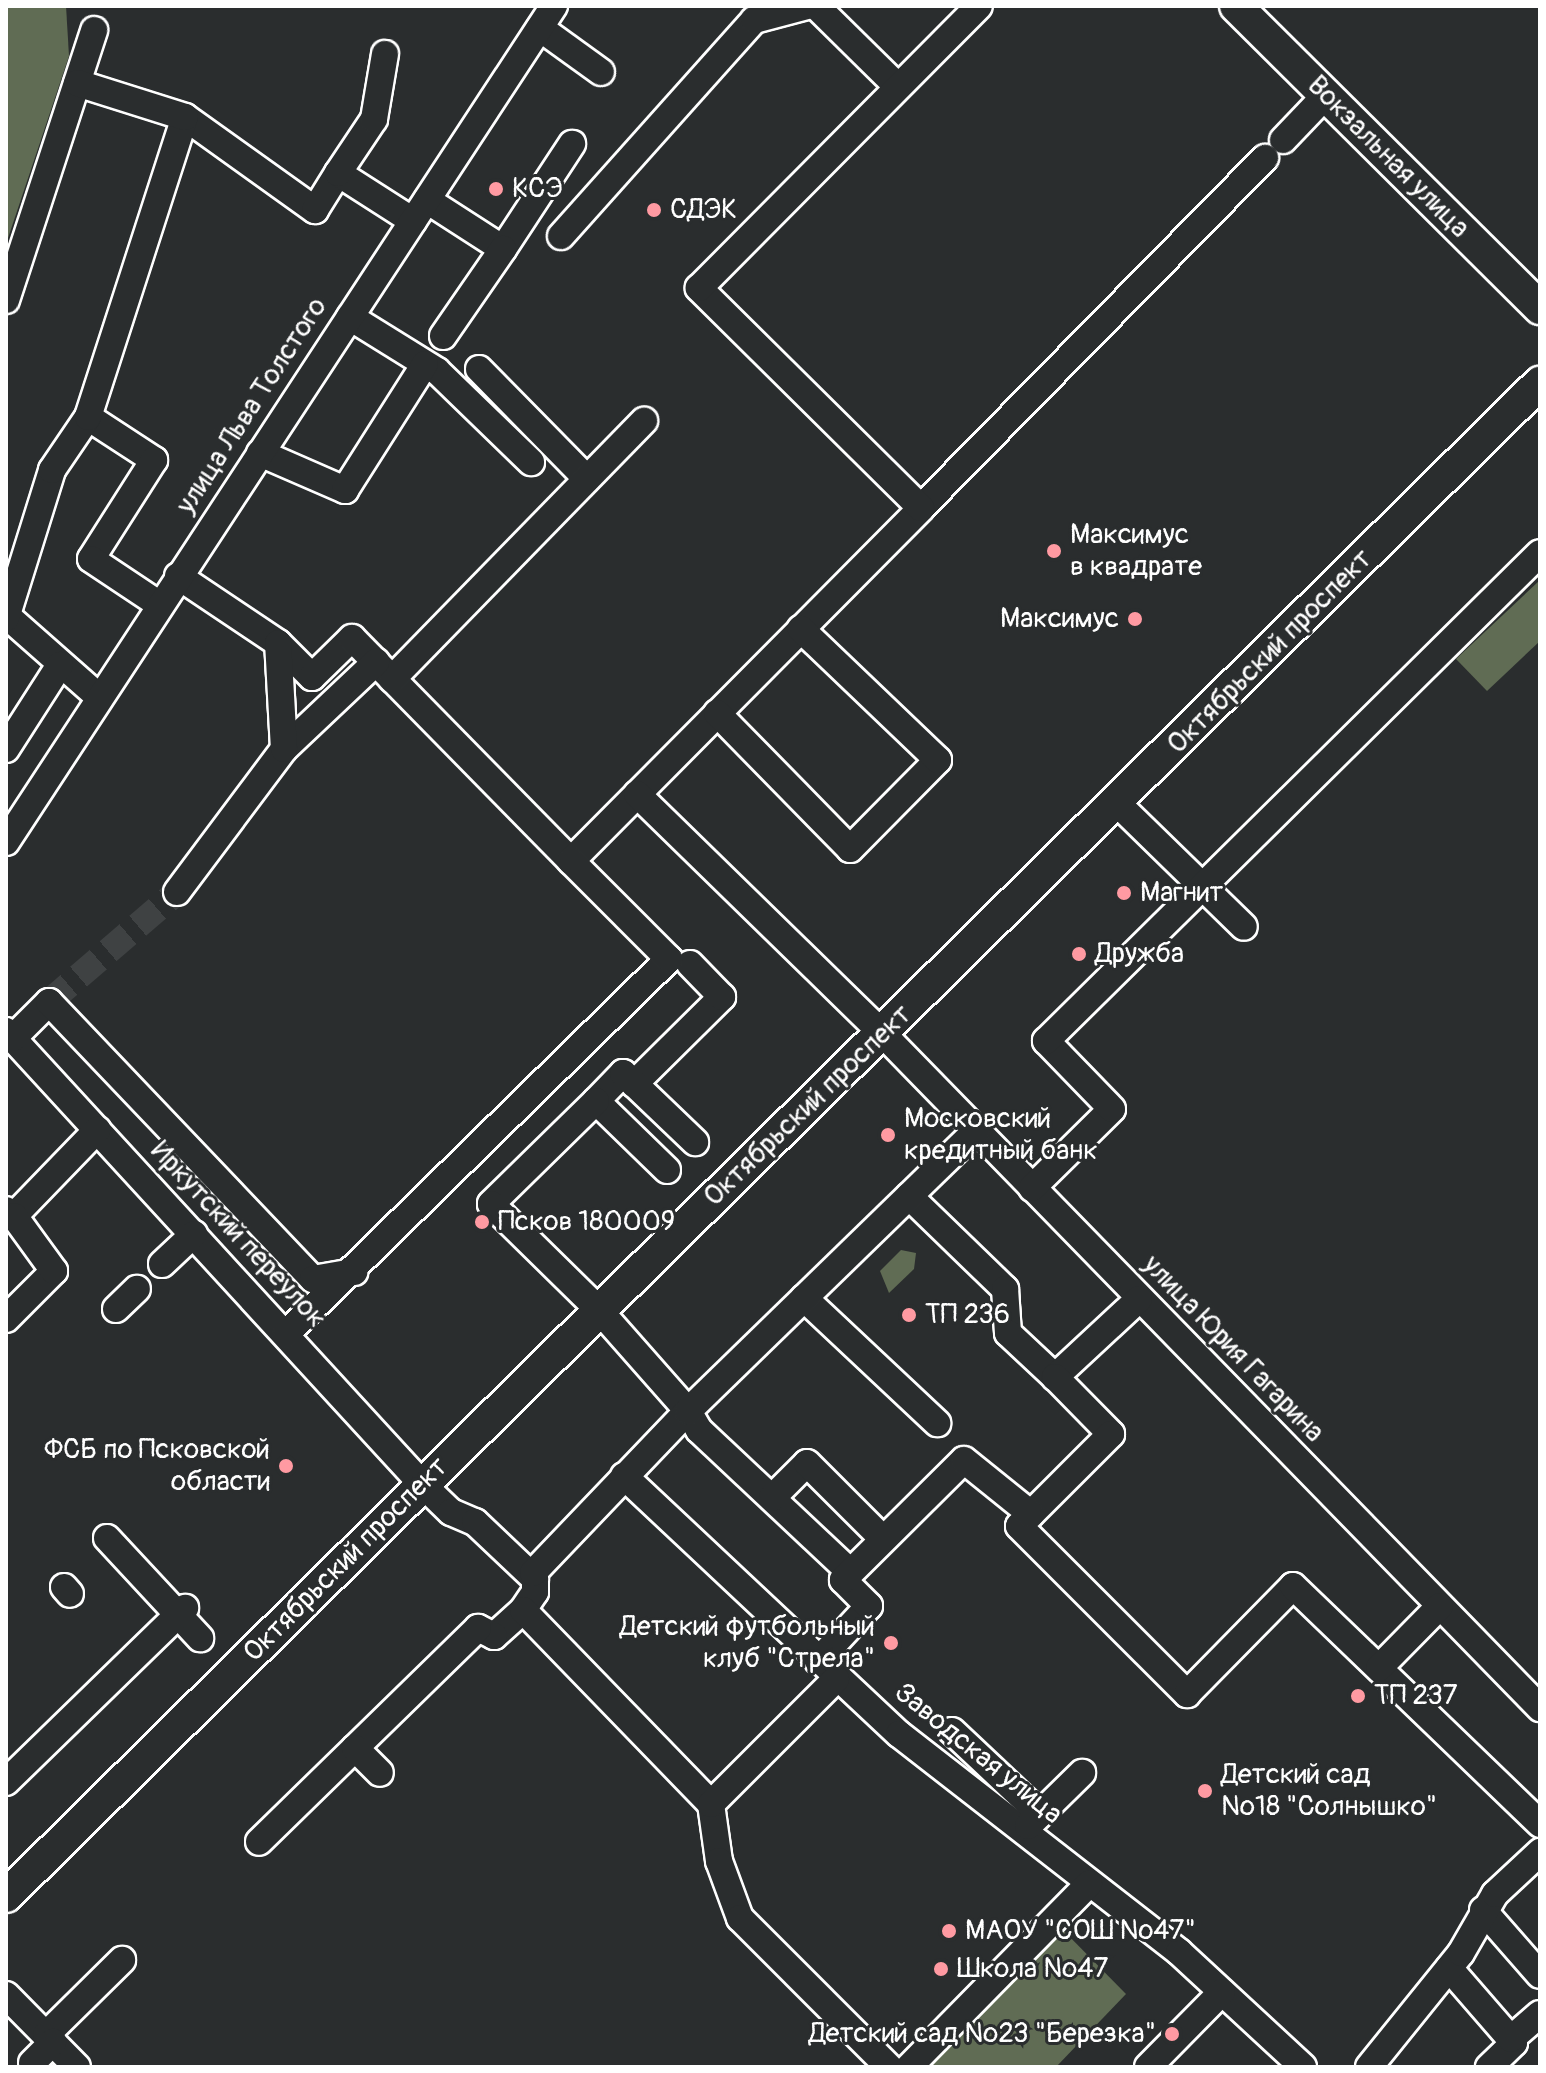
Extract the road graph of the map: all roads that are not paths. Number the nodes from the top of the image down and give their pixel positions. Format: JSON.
{"nodes":[{"id":1,"x":807,"y":6,"type":"edge"},
{"id":2,"x":816,"y":6,"type":"edge"},
{"id":3,"x":979,"y":6,"type":"edge"},
{"id":4,"x":1236,"y":6,"type":"edge"},
{"id":5,"x":547,"y":17,"type":"edge"},
{"id":6,"x":94,"y":30,"type":"dead end"},
{"id":7,"x":385,"y":54,"type":"dead end"},
{"id":8,"x":601,"y":72,"type":"dead end"},
{"id":9,"x":77,"y":83,"type":"junction"},
{"id":10,"x":898,"y":87,"type":"junction"},
{"id":11,"x":1325,"y":96,"type":"junction"},
{"id":12,"x":185,"y":117,"type":"junction"},
{"id":13,"x":572,"y":144,"type":"dead end"},
{"id":14,"x":338,"y":173,"type":"junction"},
{"id":15,"x":420,"y":210,"type":"junction"},
{"id":16,"x":561,"y":236,"type":"dead end"},
{"id":17,"x":503,"y":249,"type":"junction"},
{"id":18,"x":6,"y":300,"type":"edge"},
{"id":19,"x":1540,"y":308,"type":"edge"},
{"id":20,"x":350,"y":317,"type":"junction"},
{"id":21,"x":443,"y":336,"type":"dead end"},
{"id":22,"x":425,"y":364,"type":"junction"},
{"id":23,"x":479,"y":369,"type":"dead end"},
{"id":24,"x":1534,"y":394,"type":"edge"},
{"id":25,"x":88,"y":417,"type":"junction"},
{"id":26,"x":644,"y":421,"type":"dead end"},
{"id":27,"x":260,"y":453,"type":"junction"},
{"id":28,"x":531,"y":462,"type":"dead end"},
{"id":29,"x":587,"y":479,"type":"junction"},
{"id":30,"x":921,"y":508,"type":"junction"},
{"id":31,"x":1540,"y":553,"type":"edge"},
{"id":32,"x":178,"y":576,"type":"junction"},
{"id":33,"x":160,"y":605,"type":"junction"},
{"id":34,"x":7,"y":617,"type":"edge"},
{"id":35,"x":801,"y":629,"type":"junction"},
{"id":36,"x":278,"y":643,"type":"junction"},
{"id":37,"x":60,"y":665,"type":"junction"},
{"id":38,"x":384,"y":671,"type":"junction"},
{"id":39,"x":100,"y":698,"type":"junction"},
{"id":40,"x":717,"y":713,"type":"junction"},
{"id":41,"x":6,"y":749,"type":"edge"},
{"id":42,"x":284,"y":749,"type":"junction"},
{"id":43,"x":637,"y":794,"type":"junction"},
{"id":44,"x":1117,"y":803,"type":"junction"},
{"id":45,"x":7,"y":839,"type":"edge"},
{"id":46,"x":571,"y":861,"type":"junction"},
{"id":47,"x":1201,"y":887,"type":"junction"},
{"id":48,"x":177,"y":892,"type":"tunnel mouth"},
{"id":49,"x":1244,"y":927,"type":"dead end"},
{"id":50,"x":690,"y":964,"type":"dead end"},
{"id":51,"x":882,"y":1033,"type":"junction"},
{"id":52,"x":10,"y":1034,"type":"edge"},
{"id":53,"x":634,"y":1084,"type":"junction"},
{"id":54,"x":596,"y":1101,"type":"junction"},
{"id":55,"x":97,"y":1130,"type":"junction"},
{"id":56,"x":976,"y":1131,"type":"junction"},
{"id":57,"x":695,"y":1142,"type":"dead end"},
{"id":58,"x":667,"y":1170,"type":"dead end"},
{"id":59,"x":1032,"y":1188,"type":"junction"},
{"id":60,"x":909,"y":1196,"type":"junction"},
{"id":61,"x":10,"y":1213,"type":"edge"},
{"id":62,"x":194,"y":1234,"type":"junction"},
{"id":63,"x":162,"y":1264,"type":"dead end"},
{"id":64,"x":354,"y":1272,"type":"junction"},
{"id":65,"x":137,"y":1289,"type":"dead end"},
{"id":66,"x":804,"y":1298,"type":"junction"},
{"id":67,"x":1139,"y":1299,"type":"junction"},
{"id":68,"x":116,"y":1309,"type":"dead end"},
{"id":69,"x":599,"y":1310,"type":"junction"},
{"id":70,"x":6,"y":1319,"type":"edge"},
{"id":71,"x":286,"y":1334,"type":"junction"},
{"id":72,"x":1055,"y":1377,"type":"junction"},
{"id":73,"x":688,"y":1411,"type":"junction"},
{"id":74,"x":937,"y":1423,"type":"dead end"},
{"id":75,"x":624,"y":1476,"type":"junction"},
{"id":76,"x":422,"y":1484,"type":"junction"},
{"id":77,"x":772,"y":1498,"type":"junction"},
{"id":78,"x":1031,"y":1514,"type":"junction"},
{"id":79,"x":107,"y":1538,"type":"dead end"},
{"id":80,"x":883,"y":1539,"type":"junction"},
{"id":81,"x":850,"y":1572,"type":"junction"},
{"id":82,"x":533,"y":1573,"type":"junction"},
{"id":83,"x":1440,"y":1606,"type":"junction"},
{"id":84,"x":523,"y":1610,"type":"junction"},
{"id":85,"x":182,"y":1612,"type":"junction"},
{"id":86,"x":200,"y":1638,"type":"dead end"},
{"id":87,"x":1379,"y":1668,"type":"junction"},
{"id":88,"x":827,"y":1670,"type":"junction"},
{"id":89,"x":1540,"y":1708,"type":"edge"},
{"id":90,"x":952,"y":1731,"type":"dead end"},
{"id":91,"x":355,"y":1748,"type":"junction"},
{"id":92,"x":380,"y":1773,"type":"dead end"},
{"id":93,"x":1082,"y":1773,"type":"dead end"},
{"id":94,"x":6,"y":1782,"type":"edge"},
{"id":95,"x":711,"y":1804,"type":"junction"},
{"id":96,"x":1031,"y":1823,"type":"junction"},
{"id":97,"x":1540,"y":1824,"type":"edge"},
{"id":98,"x":259,"y":1842,"type":"dead end"},
{"id":99,"x":1540,"y":1852,"type":"edge"},
{"id":100,"x":1089,"y":1884,"type":"junction"},
{"id":101,"x":6,"y":1896,"type":"edge"},
{"id":102,"x":1483,"y":1910,"type":"junction"},
{"id":103,"x":122,"y":1960,"type":"dead end"},
{"id":104,"x":1449,"y":1968,"type":"junction"},
{"id":105,"x":1540,"y":1975,"type":"edge"},
{"id":106,"x":1222,"y":1992,"type":"junction"},
{"id":107,"x":6,"y":1995,"type":"edge"},
{"id":108,"x":1540,"y":2014,"type":"edge"},
{"id":109,"x":49,"y":2039,"type":"junction"},
{"id":110,"x":1511,"y":2039,"type":"junction"},
{"id":111,"x":32,"y":2063,"type":"dead end"},
{"id":112,"x":77,"y":2067,"type":"edge"},
{"id":113,"x":889,"y":2067,"type":"edge"},
{"id":114,"x":909,"y":2067,"type":"edge"},
{"id":115,"x":1148,"y":2067,"type":"edge"},
{"id":116,"x":1303,"y":2067,"type":"edge"},
{"id":117,"x":1369,"y":2067,"type":"edge"},
{"id":118,"x":1489,"y":2067,"type":"edge"}],
"edges":[{"from":1,"to":16,"type":"street"},
{"from":2,"to":10,"type":"street"},
{"from":3,"to":10,"type":"street"},
{"from":4,"to":11,"type":"main road","name":"Вокзальная улица"},
{"from":5,"to":8,"type":"street"},
{"from":5,"to":15,"type":"street","name":"улица Льва Толстого"},
{"from":6,"to":9,"type":"street"},
{"from":7,"to":14,"type":"street"},
{"from":9,"to":12,"type":"street"},
{"from":9,"to":18,"type":"street"},
{"from":10,"to":30,"type":"street"},
{"from":11,"to":19,"type":"main road","name":"Вокзальная улица"},
{"from":11,"to":30,"type":"street"},
{"from":12,"to":14,"type":"street"},
{"from":12,"to":25,"type":"street"},
{"from":13,"to":17,"type":"street"},
{"from":14,"to":15,"type":"street"},
{"from":15,"to":17,"type":"street"},
{"from":15,"to":20,"type":"street","name":"улица Льва Толстого"},
{"from":17,"to":21,"type":"street"},
{"from":20,"to":22,"type":"street"},
{"from":20,"to":27,"type":"street","name":"улица Льва Толстого"},
{"from":22,"to":27,"type":"street"},
{"from":22,"to":28,"type":"street"},
{"from":23,"to":29,"type":"street"},
{"from":24,"to":44,"type":"main road","name":"Октябрьский проспект"},
{"from":25,"to":33,"type":"street"},
{"from":25,"to":34,"type":"street"},
{"from":26,"to":29,"type":"street"},
{"from":27,"to":32,"type":"street","name":"улица Льва Толстого"},
{"from":29,"to":38,"type":"street"},
{"from":30,"to":35,"type":"street"},
{"from":31,"to":47,"type":"street"},
{"from":32,"to":33,"type":"street","name":"улица Льва Толстого"},
{"from":32,"to":36,"type":"street"},
{"from":33,"to":39,"type":"street","name":"улица Льва Толстого"},
{"from":34,"to":37,"type":"street"},
{"from":35,"to":40,"type":"street"},
{"from":35,"to":40,"type":"street"},
{"from":36,"to":38,"type":"street"},
{"from":36,"to":42,"type":"street"},
{"from":37,"to":39,"type":"street"},
{"from":37,"to":41,"type":"street"},
{"from":38,"to":42,"type":"street"},
{"from":38,"to":46,"type":"street"},
{"from":39,"to":45,"type":"street","name":"улица Льва Толстого"},
{"from":40,"to":43,"type":"street"},
{"from":42,"to":48,"type":"street"},
{"from":43,"to":46,"type":"street"},
{"from":43,"to":51,"type":"street","name":"улица Юрия Гагарина"},
{"from":44,"to":47,"type":"street"},
{"from":44,"to":51,"type":"main road","name":"Октябрьский проспект"},
{"from":46,"to":64,"type":"street"},
{"from":47,"to":49,"type":"street"},
{"from":47,"to":59,"type":"street"},
{"from":50,"to":53,"type":"street"},
{"from":51,"to":56,"type":"street","name":"улица Юрия Гагарина"},
{"from":51,"to":69,"type":"main road","name":"Октябрьский проспект"},
{"from":52,"to":55,"type":"street","name":"Иркутский переулок"},
{"from":52,"to":64,"type":"street"},
{"from":53,"to":54,"type":"street"},
{"from":53,"to":57,"type":"street"},
{"from":54,"to":58,"type":"street"},
{"from":54,"to":69,"type":"street"},
{"from":55,"to":61,"type":"street"},
{"from":55,"to":62,"type":"street","name":"Иркутский переулок"},
{"from":56,"to":59,"type":"street","name":"улица Юрия Гагарина"},
{"from":56,"to":60,"type":"street"},
{"from":59,"to":67,"type":"street","name":"улица Юрия Гагарина"},
{"from":60,"to":66,"type":"street"},
{"from":60,"to":72,"type":"street"},
{"from":61,"to":70,"type":"street"},
{"from":62,"to":63,"type":"street"},
{"from":62,"to":71,"type":"street","name":"Иркутский переулок"},
{"from":64,"to":71,"type":"street"},
{"from":65,"to":68,"type":"street"},
{"from":66,"to":73,"type":"street"},
{"from":66,"to":74,"type":"street"},
{"from":67,"to":72,"type":"street"},
{"from":67,"to":83,"type":"street","name":"улица Юрия Гагарина"},
{"from":69,"to":73,"type":"street"},
{"from":69,"to":76,"type":"main road","name":"Октябрьский проспект"},
{"from":71,"to":76,"type":"street","name":"Иркутский переулок"},
{"from":72,"to":78,"type":"street"},
{"from":73,"to":75,"type":"street"},
{"from":73,"to":77,"type":"street"},
{"from":75,"to":82,"type":"street"},
{"from":75,"to":88,"type":"street","name":"Заводская улица"},
{"from":76,"to":82,"type":"street","name":"Иркутский переулок"},
{"from":76,"to":101,"type":"main road","name":"Октябрьский проспект"},
{"from":77,"to":80,"type":"street"},
{"from":77,"to":81,"type":"street"},
{"from":78,"to":80,"type":"street"},
{"from":78,"to":87,"type":"street"},
{"from":79,"to":85,"type":"street"},
{"from":80,"to":81,"type":"street"},
{"from":81,"to":88,"type":"street"},
{"from":82,"to":84,"type":"street"},
{"from":83,"to":87,"type":"street"},
{"from":83,"to":89,"type":"street","name":"улица Юрия Гагарина"},
{"from":84,"to":91,"type":"street"},
{"from":84,"to":95,"type":"street"},
{"from":85,"to":86,"type":"street"},
{"from":85,"to":94,"type":"street"},
{"from":87,"to":97,"type":"street"},
{"from":88,"to":95,"type":"street"},
{"from":88,"to":96,"type":"street","name":"Заводская улица"},
{"from":90,"to":96,"type":"street"},
{"from":91,"to":92,"type":"street"},
{"from":91,"to":98,"type":"street"},
{"from":93,"to":96,"type":"street"},
{"from":95,"to":113,"type":"street"},
{"from":96,"to":100,"type":"street","name":"Заводская улица"},
{"from":99,"to":102,"type":"street"},
{"from":100,"to":106,"type":"street","name":"Заводская улица"},
{"from":100,"to":114,"type":"street"},
{"from":102,"to":104,"type":"street"},
{"from":102,"to":105,"type":"street"},
{"from":103,"to":109,"type":"street"},
{"from":104,"to":110,"type":"street"},
{"from":104,"to":117,"type":"street"},
{"from":106,"to":115,"type":"street"},
{"from":106,"to":116,"type":"street","name":"Заводская улица"},
{"from":107,"to":109,"type":"street"},
{"from":108,"to":110,"type":"street"},
{"from":109,"to":111,"type":"street"},
{"from":109,"to":112,"type":"street"},
{"from":110,"to":118,"type":"street"}]}
